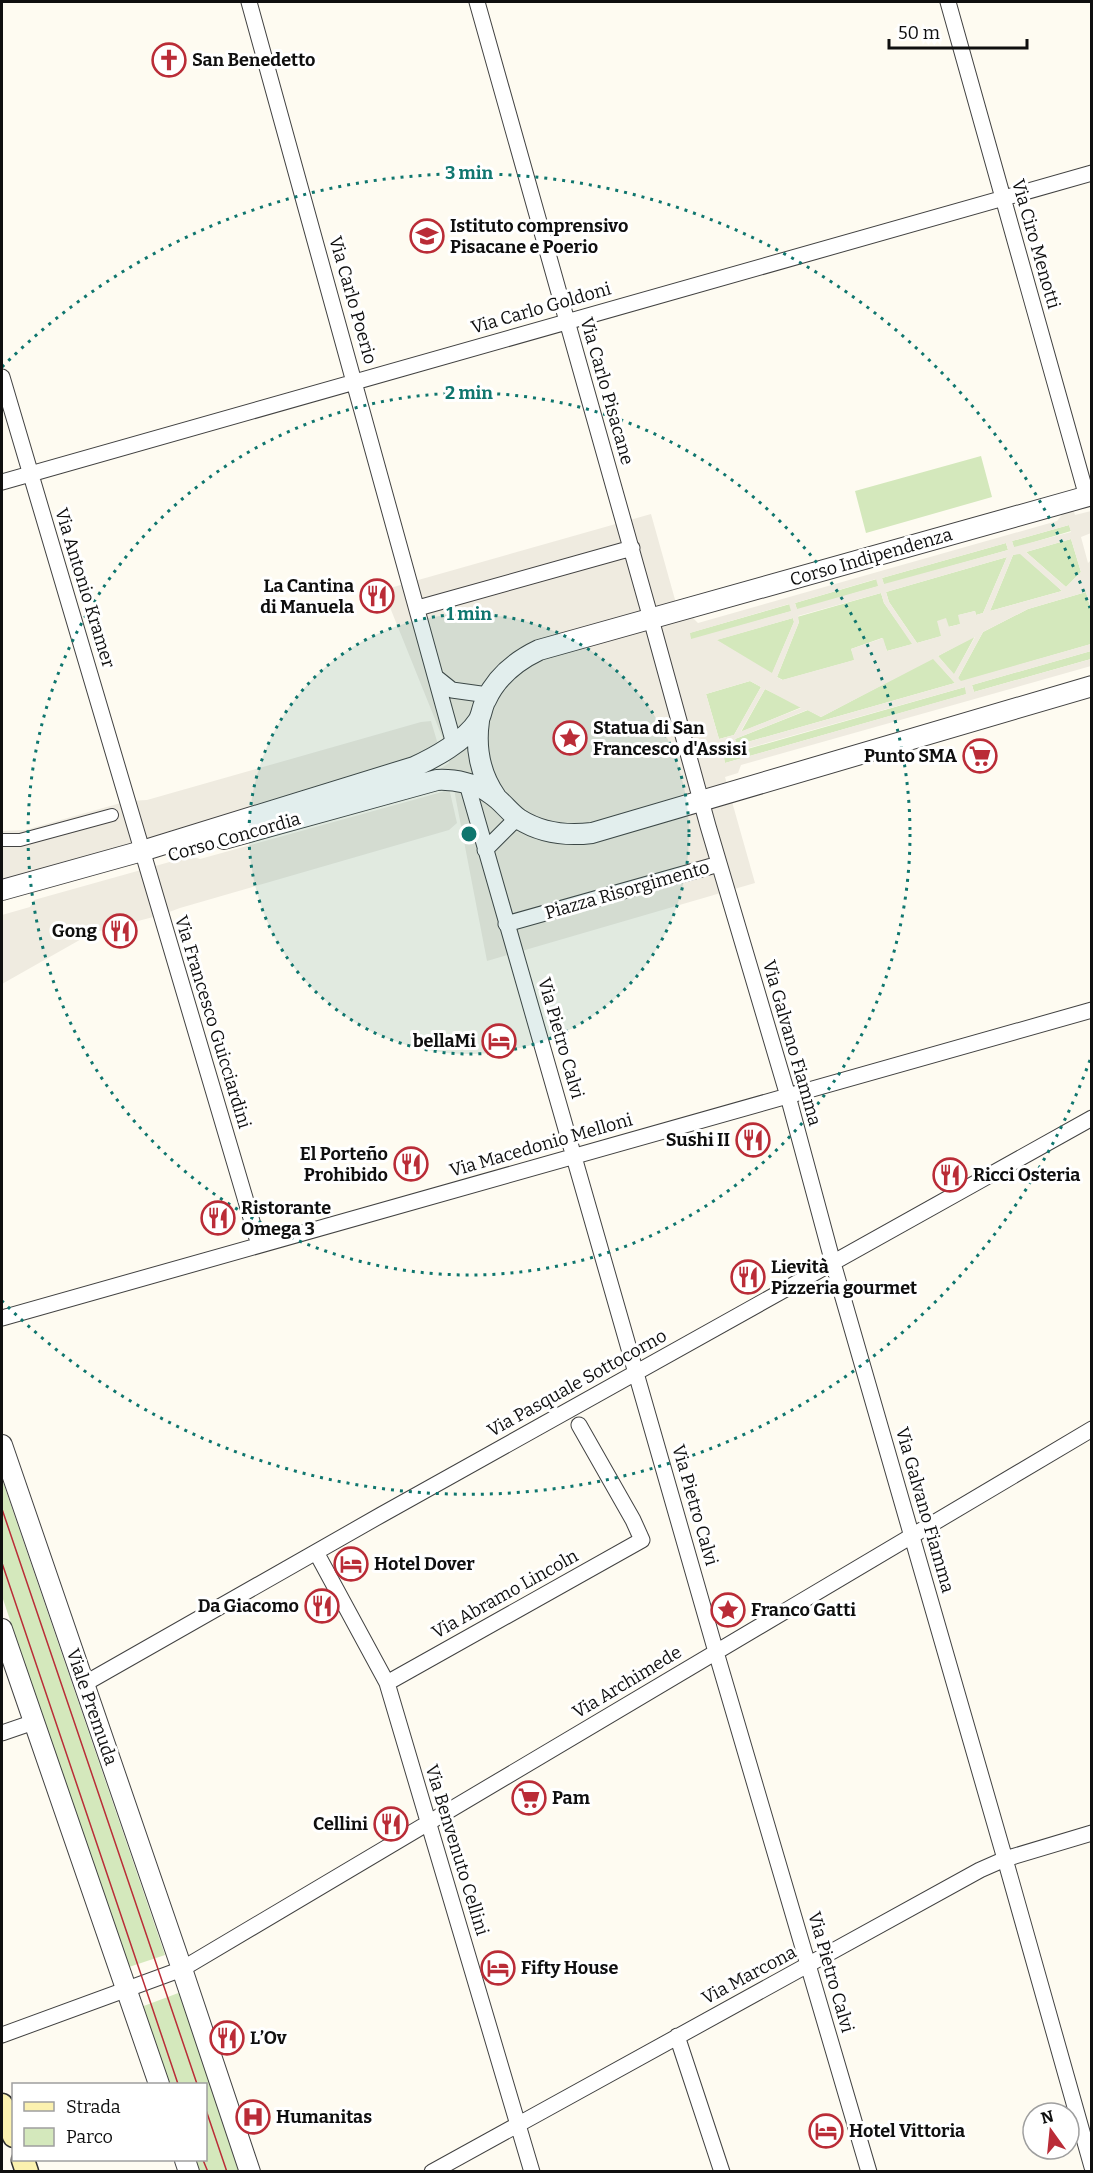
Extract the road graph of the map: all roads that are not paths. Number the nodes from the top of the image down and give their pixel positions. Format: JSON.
{"nodes":[{"id":1,"x":249,"y":2,"type":"edge"},
{"id":2,"x":477,"y":2,"type":"edge"},
{"id":3,"x":948,"y":2,"type":"edge"},
{"id":4,"x":1092,"y":173,"type":"edge"},
{"id":5,"x":1002,"y":198,"type":"junction"},
{"id":6,"x":567,"y":321,"type":"junction"},
{"id":7,"x":2,"y":377,"type":"edge"},
{"id":8,"x":355,"y":381,"type":"junction"},
{"id":9,"x":30,"y":474,"type":"junction"},
{"id":10,"x":2,"y":482,"type":"edge"},
{"id":11,"x":1089,"y":496,"type":"edge"},
{"id":12,"x":632,"y":548,"type":"junction"},
{"id":13,"x":418,"y":608,"type":"junction"},
{"id":14,"x":651,"y":619,"type":"junction"},
{"id":15,"x":437,"y":678,"type":"junction"},
{"id":16,"x":1092,"y":686,"type":"edge"},
{"id":17,"x":488,"y":695,"type":"junction"},
{"id":18,"x":478,"y":721,"type":"junction"},
{"id":19,"x":454,"y":744,"type":"junction"},
{"id":20,"x":466,"y":784,"type":"junction"},
{"id":21,"x":497,"y":799,"type":"junction"},
{"id":22,"x":701,"y":801,"type":"junction"},
{"id":23,"x":130,"y":810,"type":"joint"},
{"id":24,"x":112,"y":815,"type":"dead end"},
{"id":25,"x":519,"y":819,"type":"junction"},
{"id":26,"x":2,"y":840,"type":"edge"},
{"id":27,"x":485,"y":850,"type":"junction"},
{"id":28,"x":144,"y":856,"type":"junction"},
{"id":29,"x":719,"y":864,"type":"junction"},
{"id":30,"x":2,"y":890,"type":"edge"},
{"id":31,"x":2,"y":901,"type":"edge"},
{"id":32,"x":506,"y":924,"type":"junction"},
{"id":33,"x":1092,"y":1010,"type":"edge"},
{"id":34,"x":788,"y":1096,"type":"junction"},
{"id":35,"x":1092,"y":1118,"type":"edge"},
{"id":36,"x":575,"y":1156,"type":"junction"},
{"id":37,"x":259,"y":1245,"type":"junction"},
{"id":38,"x":833,"y":1263,"type":"junction"},
{"id":39,"x":2,"y":1318,"type":"edge"},
{"id":40,"x":637,"y":1372,"type":"junction"},
{"id":41,"x":579,"y":1425,"type":"dead end"},
{"id":42,"x":1092,"y":1429,"type":"edge"},
{"id":43,"x":2,"y":1445,"type":"edge"},
{"id":44,"x":911,"y":1536,"type":"junction"},
{"id":45,"x":316,"y":1552,"type":"junction"},
{"id":46,"x":2,"y":1629,"type":"edge"},
{"id":47,"x":716,"y":1652,"type":"junction"},
{"id":48,"x":387,"y":1683,"type":"junction"},
{"id":49,"x":84,"y":1684,"type":"junction"},
{"id":50,"x":34,"y":1722,"type":"junction"},
{"id":51,"x":2,"y":1733,"type":"edge"},
{"id":52,"x":429,"y":1822,"type":"junction"},
{"id":53,"x":1092,"y":1833,"type":"edge"},
{"id":54,"x":1005,"y":1859,"type":"junction"},
{"id":55,"x":809,"y":1965,"type":"junction"},
{"id":56,"x":182,"y":1969,"type":"junction"},
{"id":57,"x":126,"y":1989,"type":"junction"},
{"id":58,"x":2,"y":2035,"type":"edge"},
{"id":59,"x":677,"y":2036,"type":"junction"},
{"id":60,"x":158,"y":2083,"type":"edge"},
{"id":61,"x":2,"y":2105,"type":"edge"},
{"id":62,"x":518,"y":2125,"type":"junction"},
{"id":63,"x":12,"y":2131,"type":"edge"},
{"id":64,"x":1092,"y":2167,"type":"edge"},
{"id":65,"x":250,"y":2172,"type":"edge"},
{"id":66,"x":432,"y":2172,"type":"edge"},
{"id":67,"x":532,"y":2172,"type":"edge"},
{"id":68,"x":722,"y":2172,"type":"edge"},
{"id":69,"x":869,"y":2172,"type":"edge"}],
"edges":[{"from":1,"to":8,"type":"street","name":"Via Carlo Poerio"},
{"from":2,"to":6,"type":"street","name":"Via Carlo Pisacane"},
{"from":3,"to":5,"type":"street","name":"Via Ciro Menotti"},
{"from":4,"to":5,"type":"street","name":"Via Carlo Goldoni"},
{"from":5,"to":6,"type":"street","name":"Via Carlo Goldoni"},
{"from":5,"to":11,"type":"street","name":"Via Ciro Menotti"},
{"from":6,"to":8,"type":"street","name":"Via Carlo Goldoni"},
{"from":6,"to":12,"type":"street","name":"Via Carlo Pisacane"},
{"from":7,"to":9,"type":"street","name":"Via Antonio Kramer"},
{"from":8,"to":9,"type":"street","name":"Via Carlo Goldoni"},
{"from":8,"to":13,"type":"street","name":"Via Carlo Poerio"},
{"from":9,"to":10,"type":"street","name":"Via Carlo Goldoni"},
{"from":9,"to":23,"type":"street","name":"Via Antonio Kramer"},
{"from":11,"to":14,"type":"street","name":"Corso Indipendenza"},
{"from":12,"to":13,"type":"street"},
{"from":12,"to":14,"type":"street","name":"Piazza Risorgimento"},
{"from":13,"to":15,"type":"street"},
{"from":14,"to":17,"type":"street"},
{"from":14,"to":22,"type":"street","name":"Piazza Risorgimento"},
{"from":15,"to":17,"type":"street"},
{"from":15,"to":19,"type":"street"},
{"from":16,"to":22,"type":"street"},
{"from":17,"to":18,"type":"street"},
{"from":18,"to":19,"type":"street"},
{"from":18,"to":21,"type":"street"},
{"from":19,"to":28,"type":"street","name":"Corso Concordia"},
{"from":20,"to":21,"type":"street"},
{"from":20,"to":27,"type":"street","name":"Via Pietro Calvi"},
{"from":20,"to":28,"type":"street","name":"Corso Concordia"},
{"from":21,"to":25,"type":"street"},
{"from":22,"to":25,"type":"street"},
{"from":22,"to":29,"type":"street","name":"Piazza Risorgimento"},
{"from":23,"to":28,"type":"street","name":"Via Francesco Guicciardini"},
{"from":24,"to":26,"type":"street"},
{"from":25,"to":27,"type":"street"},
{"from":27,"to":32,"type":"street","name":"Via Pietro Calvi"},
{"from":28,"to":30,"type":"street","name":"Corso Concordia"},
{"from":28,"to":31,"type":"street","name":"Corso Concordia"},
{"from":28,"to":37,"type":"street","name":"Via Francesco Guicciardini"},
{"from":29,"to":32,"type":"street","name":"Piazza Risorgimento"},
{"from":29,"to":34,"type":"street","name":"Via Galvano Fiamma"},
{"from":32,"to":36,"type":"street","name":"Via Pietro Calvi"},
{"from":33,"to":34,"type":"street","name":"Via Macedonio Melloni"},
{"from":34,"to":36,"type":"street","name":"Via Macedonio Melloni"},
{"from":34,"to":38,"type":"street","name":"Via Galvano Fiamma"},
{"from":35,"to":38,"type":"street","name":"Via Pasquale Sottocorno"},
{"from":36,"to":37,"type":"street","name":"Via Macedonio Melloni"},
{"from":36,"to":40,"type":"street","name":"Via Pietro Calvi"},
{"from":37,"to":39,"type":"street","name":"Via Macedonio Melloni"},
{"from":38,"to":40,"type":"street","name":"Via Pasquale Sottocorno"},
{"from":38,"to":44,"type":"street","name":"Via Galvano Fiamma"},
{"from":40,"to":45,"type":"street","name":"Via Pasquale Sottocorno"},
{"from":40,"to":47,"type":"street","name":"Via Pietro Calvi"},
{"from":41,"to":48,"type":"street","name":"Via Abramo Lincoln"},
{"from":42,"to":44,"type":"street","name":"Via Archimede"},
{"from":43,"to":49,"type":"street","name":"Viale Premuda"},
{"from":44,"to":47,"type":"street","name":"Via Archimede"},
{"from":44,"to":54,"type":"street","name":"Via Galvano Fiamma"},
{"from":45,"to":48,"type":"street","name":"Via Benvenuto Cellini"},
{"from":45,"to":49,"type":"street","name":"Via Pasquale Sottocorno"},
{"from":46,"to":50,"type":"street"},
{"from":47,"to":52,"type":"street","name":"Via Archimede"},
{"from":47,"to":55,"type":"street","name":"Via Pietro Calvi"},
{"from":48,"to":52,"type":"street","name":"Via Benvenuto Cellini"},
{"from":49,"to":56,"type":"street","name":"Viale Premuda"},
{"from":50,"to":51,"type":"street"},
{"from":50,"to":57,"type":"street"},
{"from":52,"to":56,"type":"street","name":"Via Archimede"},
{"from":52,"to":62,"type":"street","name":"Via Benvenuto Cellini"},
{"from":53,"to":54,"type":"street","name":"Via Marcona"},
{"from":54,"to":55,"type":"street","name":"Via Marcona"},
{"from":54,"to":64,"type":"street","name":"Via Galvano Fiamma"},
{"from":55,"to":59,"type":"street","name":"Via Marcona"},
{"from":55,"to":69,"type":"street","name":"Via Pietro Calvi"},
{"from":56,"to":57,"type":"street"},
{"from":56,"to":65,"type":"street","name":"Viale Premuda"},
{"from":57,"to":58,"type":"street"},
{"from":57,"to":60,"type":"street"},
{"from":59,"to":62,"type":"street","name":"Via Marcona"},
{"from":59,"to":68,"type":"street"},
{"from":61,"to":63,"type":"main road"},
{"from":62,"to":66,"type":"street","name":"Via Marcona"},
{"from":62,"to":67,"type":"street","name":"Via Benvenuto Cellini"}]}
